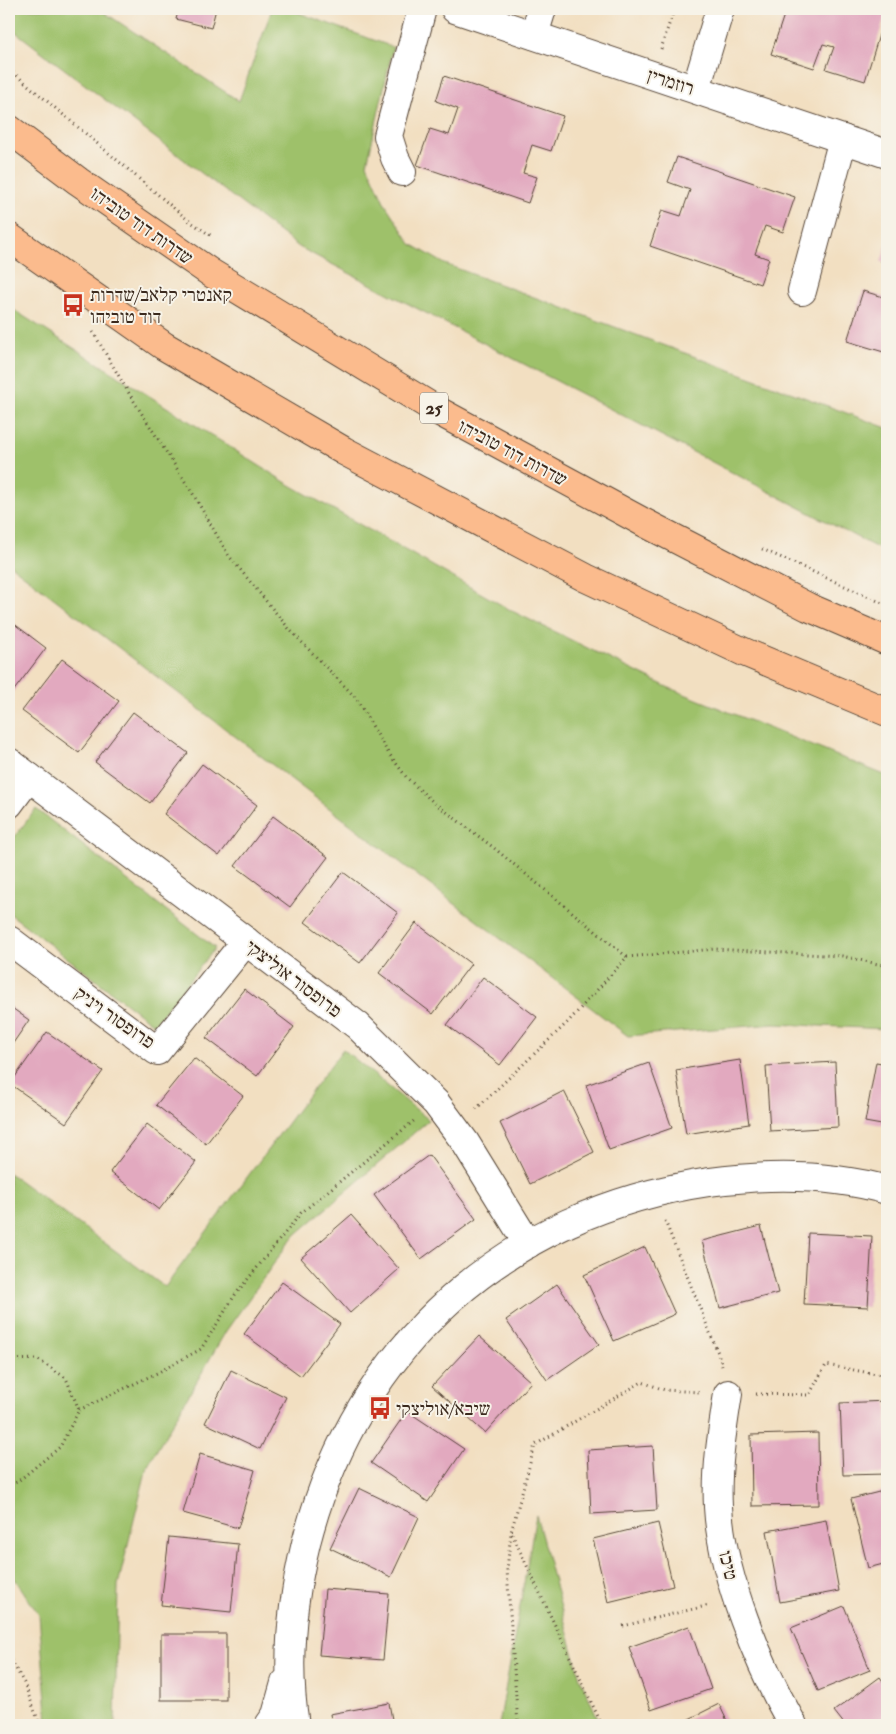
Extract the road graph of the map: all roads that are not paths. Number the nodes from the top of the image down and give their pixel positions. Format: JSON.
{"nodes":[{"id":1,"x":422,"y":9,"type":"edge"},
{"id":2,"x":455,"y":9,"type":"edge"},
{"id":3,"x":542,"y":9,"type":"edge"},
{"id":4,"x":720,"y":9,"type":"edge"},
{"id":5,"x":534,"y":35,"type":"junction"},
{"id":6,"x":696,"y":89,"type":"junction"},
{"id":7,"x":9,"y":129,"type":"edge"},
{"id":8,"x":843,"y":139,"type":"junction"},
{"id":9,"x":887,"y":154,"type":"edge"},
{"id":10,"x":402,"y":172,"type":"dead end"},
{"id":11,"x":9,"y":237,"type":"edge"},
{"id":12,"x":802,"y":292,"type":"dead end"},
{"id":13,"x":887,"y":641,"type":"edge"},
{"id":14,"x":887,"y":712,"type":"edge"},
{"id":15,"x":19,"y":770,"type":"edge"},
{"id":16,"x":9,"y":804,"type":"edge"},
{"id":17,"x":9,"y":940,"type":"edge"},
{"id":18,"x":246,"y":941,"type":"junction"},
{"id":19,"x":887,"y":1190,"type":"edge"},
{"id":20,"x":528,"y":1244,"type":"junction"},
{"id":21,"x":728,"y":1394,"type":"road end"},
{"id":22,"x":288,"y":1672,"type":"junction"},
{"id":23,"x":269,"y":1725,"type":"edge"},
{"id":24,"x":294,"y":1725,"type":"edge"},
{"id":25,"x":793,"y":1725,"type":"edge"}],
"edges":[{"from":1,"to":10,"type":"street"},
{"from":2,"to":5,"type":"street","name":"רוזמרין"},
{"from":3,"to":5,"type":"street"},
{"from":4,"to":6,"type":"street"},
{"from":5,"to":6,"type":"street","name":"רוזמרין"},
{"from":6,"to":8,"type":"street","name":"רוזמרין"},
{"from":7,"to":13,"type":"highway","name":"שדרות דוד טוביהו","number":"25"},
{"from":8,"to":9,"type":"street","name":"רוזמרין"},
{"from":8,"to":12,"type":"street"},
{"from":11,"to":14,"type":"highway"},
{"from":15,"to":16,"type":"street"},
{"from":15,"to":18,"type":"street","name":"פרופסור אוליצקי"},
{"from":17,"to":18,"type":"street","name":"פרופסור ויניק"},
{"from":18,"to":20,"type":"street","name":"פרופסור אוליצקי"},
{"from":19,"to":20,"type":"street"},
{"from":20,"to":22,"type":"street"},
{"from":21,"to":25,"type":"street","name":"טיכו"},
{"from":22,"to":23,"type":"street"},
{"from":22,"to":24,"type":"street"}]}
